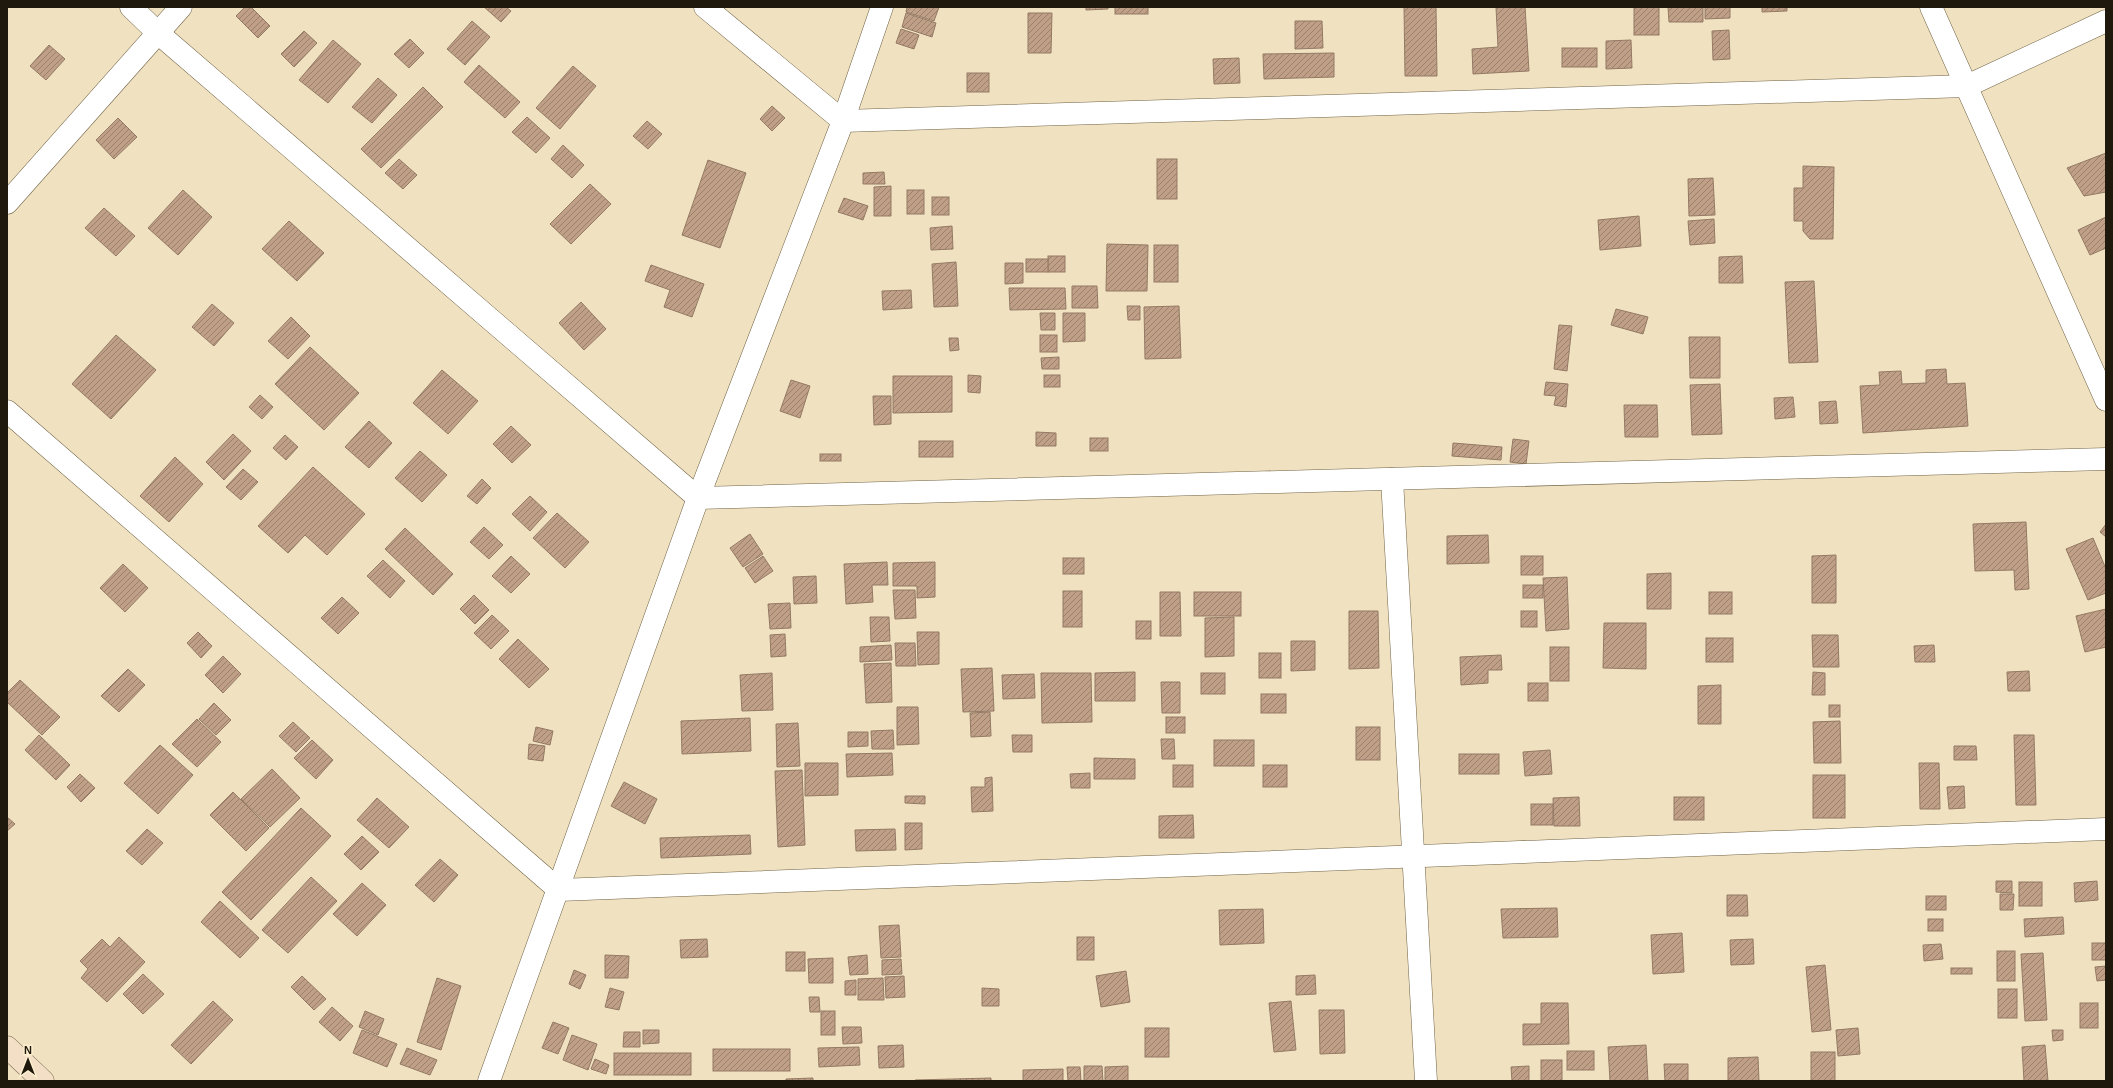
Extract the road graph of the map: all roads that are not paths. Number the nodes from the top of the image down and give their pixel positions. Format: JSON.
{"nodes":[{"id":1,"x":131,"y":7,"type":"edge"},
{"id":2,"x":181,"y":7,"type":"edge"},
{"id":3,"x":706,"y":7,"type":"edge"},
{"id":4,"x":882,"y":7,"type":"edge"},
{"id":5,"x":1931,"y":7,"type":"edge"},
{"id":6,"x":2106,"y":21,"type":"edge"},
{"id":7,"x":158,"y":33,"type":"junction"},
{"id":8,"x":1967,"y":86,"type":"junction"},
{"id":9,"x":843,"y":121,"type":"junction"},
{"id":10,"x":7,"y":203,"type":"edge"},
{"id":11,"x":2106,"y":400,"type":"edge"},
{"id":12,"x":7,"y":411,"type":"edge"},
{"id":13,"x":2106,"y":459,"type":"edge"},
{"id":14,"x":1392,"y":479,"type":"junction"},
{"id":15,"x":698,"y":498,"type":"junction"},
{"id":16,"x":2106,"y":829,"type":"edge"},
{"id":17,"x":1413,"y":856,"type":"junction"},
{"id":18,"x":559,"y":890,"type":"junction"},
{"id":19,"x":7,"y":1047,"type":"edge"},
{"id":20,"x":33,"y":1078,"type":"edge"},
{"id":21,"x":489,"y":1081,"type":"edge"},
{"id":22,"x":1426,"y":1081,"type":"edge"}],
"edges":[{"from":1,"to":7,"type":"street"},
{"from":2,"to":7,"type":"street"},
{"from":3,"to":9,"type":"street"},
{"from":4,"to":9,"type":"street"},
{"from":5,"to":8,"type":"street"},
{"from":6,"to":8,"type":"street"},
{"from":7,"to":10,"type":"street"},
{"from":7,"to":15,"type":"street"},
{"from":8,"to":9,"type":"street"},
{"from":8,"to":11,"type":"street"},
{"from":9,"to":15,"type":"street"},
{"from":12,"to":18,"type":"street"},
{"from":13,"to":14,"type":"street"},
{"from":14,"to":15,"type":"street"},
{"from":14,"to":17,"type":"street"},
{"from":15,"to":18,"type":"street"},
{"from":16,"to":17,"type":"street"},
{"from":17,"to":18,"type":"street"},
{"from":17,"to":22,"type":"street"},
{"from":18,"to":21,"type":"street"},
{"from":19,"to":20,"type":"main road"}]}
